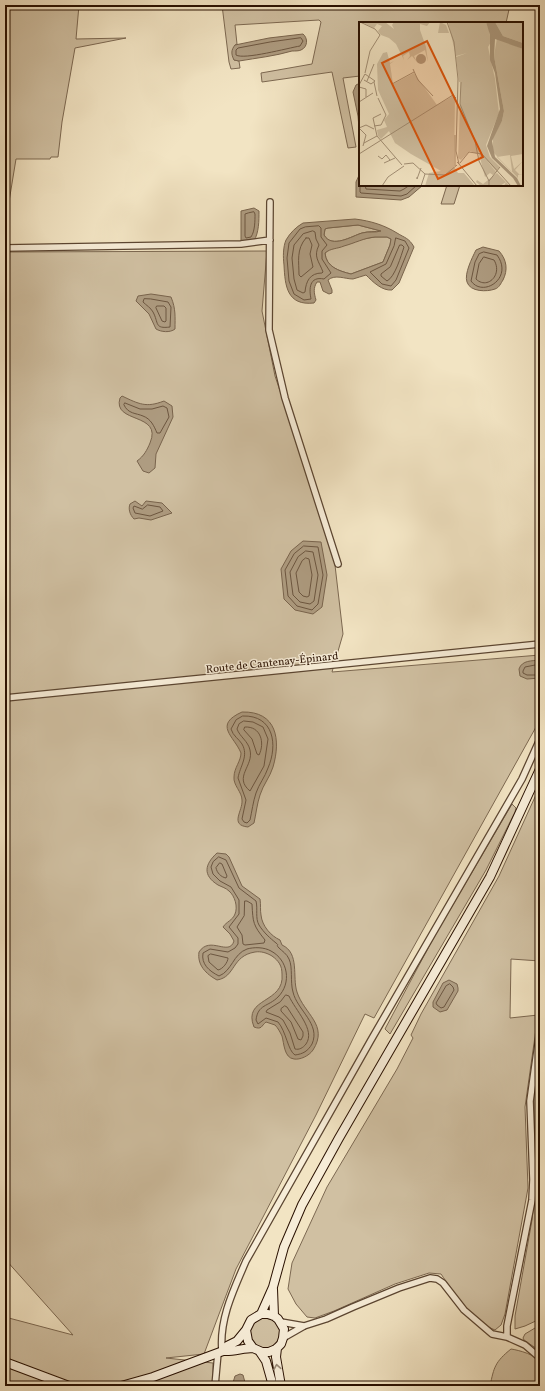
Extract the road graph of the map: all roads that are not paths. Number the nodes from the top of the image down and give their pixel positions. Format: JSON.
{"nodes":[{"id":1,"x":270,"y":202,"type":"dead end"},
{"id":2,"x":270,"y":240,"type":"junction"},
{"id":3,"x":5,"y":248,"type":"edge"},
{"id":4,"x":338,"y":564,"type":"dead end"},
{"id":5,"x":540,"y":644,"type":"edge"},
{"id":6,"x":5,"y":698,"type":"edge"},
{"id":7,"x":540,"y":739,"type":"edge"},
{"id":8,"x":540,"y":769,"type":"edge"},
{"id":9,"x":540,"y":1030,"type":"edge"},
{"id":10,"x":273,"y":1286,"type":"junction"},
{"id":11,"x":261,"y":1314,"type":"junction"},
{"id":12,"x":274,"y":1316,"type":"junction"},
{"id":13,"x":281,"y":1322,"type":"junction"},
{"id":14,"x":304,"y":1326,"type":"junction"},
{"id":15,"x":246,"y":1330,"type":"junction"},
{"id":16,"x":507,"y":1337,"type":"junction"},
{"id":17,"x":283,"y":1338,"type":"junction"},
{"id":18,"x":277,"y":1348,"type":"junction"},
{"id":19,"x":256,"y":1350,"type":"junction"},
{"id":20,"x":221,"y":1352,"type":"junction"},
{"id":21,"x":540,"y":1358,"type":"edge"},
{"id":22,"x":5,"y":1362,"type":"edge"},
{"id":23,"x":69,"y":1386,"type":"edge"},
{"id":24,"x":121,"y":1386,"type":"edge"},
{"id":25,"x":215,"y":1386,"type":"edge"},
{"id":26,"x":273,"y":1386,"type":"edge"},
{"id":27,"x":282,"y":1386,"type":"edge"}],
"edges":[{"from":1,"to":2,"type":"street"},
{"from":2,"to":3,"type":"street"},
{"from":2,"to":4,"type":"street"},
{"from":5,"to":6,"type":"street","name":"Route de Cantenay-Épinard"},
{"from":7,"to":20,"type":"street"},
{"from":8,"to":10,"type":"main road"},
{"from":9,"to":16,"type":"street"},
{"from":10,"to":11,"type":"main road"},
{"from":10,"to":12,"type":"main road"},
{"from":11,"to":12,"type":"main road"},
{"from":11,"to":15,"type":"main road"},
{"from":12,"to":13,"type":"main road"},
{"from":13,"to":14,"type":"street"},
{"from":13,"to":17,"type":"main road"},
{"from":14,"to":16,"type":"street"},
{"from":14,"to":17,"type":"street"},
{"from":15,"to":19,"type":"main road"},
{"from":15,"to":20,"type":"main road"},
{"from":16,"to":21,"type":"street"},
{"from":17,"to":18,"type":"main road"},
{"from":18,"to":19,"type":"main road"},
{"from":27,"to":18,"type":"main road","one_way":true},
{"from":19,"to":20,"type":"main road"},
{"from":19,"to":26,"type":"main road"},
{"from":20,"to":24,"type":"main road"},
{"from":20,"to":25,"type":"street"},
{"from":22,"to":23,"type":"main road"}]}
